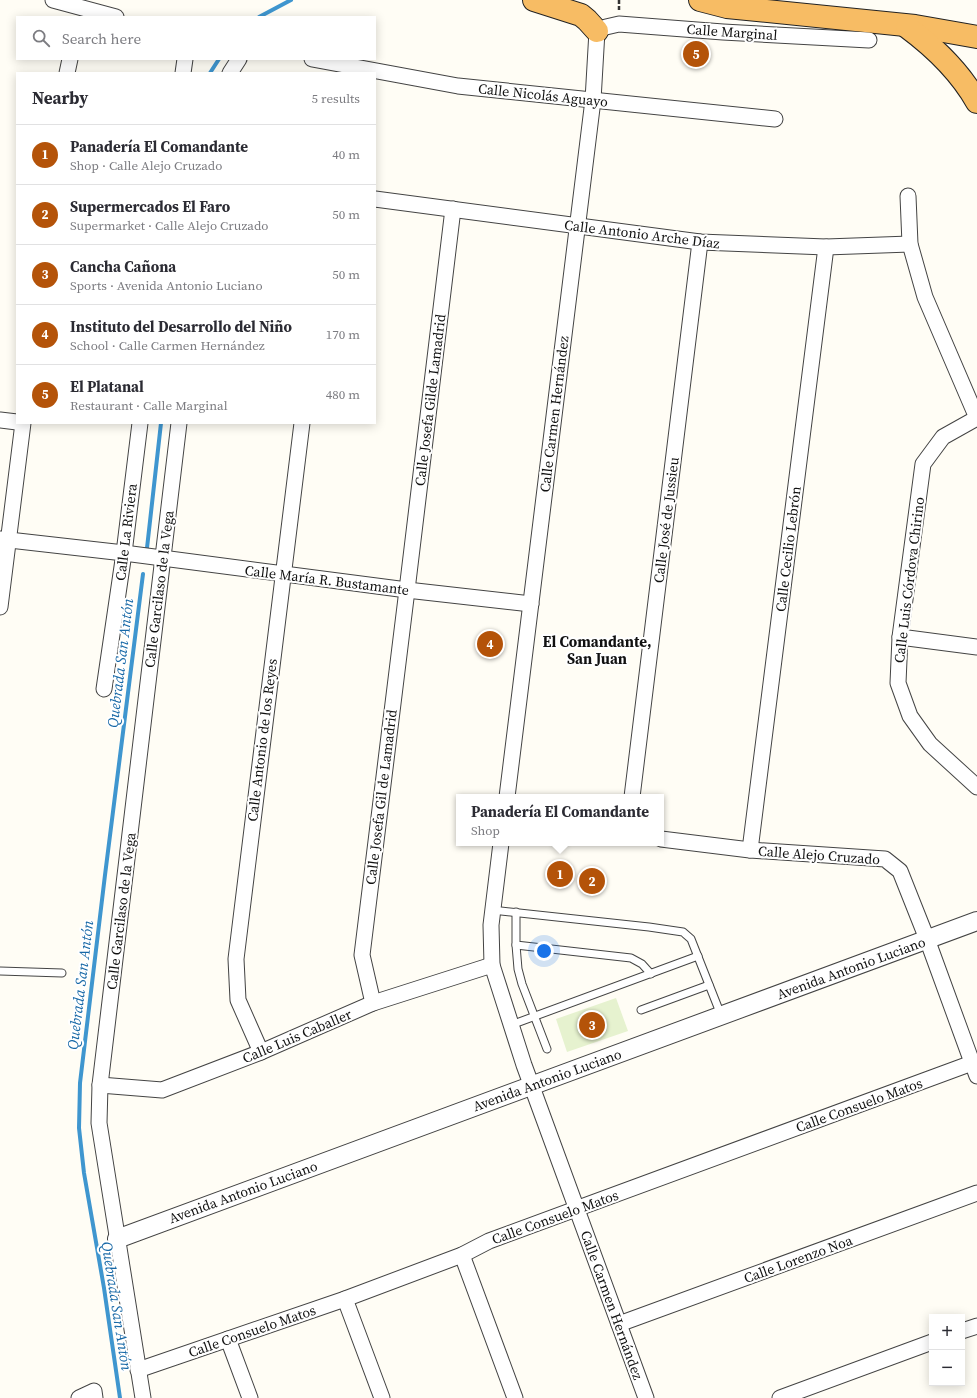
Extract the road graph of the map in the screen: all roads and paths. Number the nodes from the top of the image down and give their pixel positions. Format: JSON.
{"nodes":[{"id":1,"x":53,"y":0,"type":"edge"},
{"id":2,"x":534,"y":0,"type":"edge"},
{"id":3,"x":700,"y":0,"type":"edge"},
{"id":4,"x":82,"y":13,"type":"edge"},
{"id":5,"x":108,"y":16,"type":"edge"},
{"id":6,"x":906,"y":26,"type":"junction"},
{"id":7,"x":597,"y":31,"type":"junction"},
{"id":8,"x":977,"y":37,"type":"edge"},
{"id":9,"x":869,"y":40,"type":"dead end"},
{"id":10,"x":70,"y":60,"type":"edge"},
{"id":11,"x":185,"y":60,"type":"edge"},
{"id":12,"x":238,"y":60,"type":"edge"},
{"id":13,"x":317,"y":60,"type":"edge"},
{"id":14,"x":67,"y":72,"type":"edge"},
{"id":15,"x":183,"y":72,"type":"edge"},
{"id":16,"x":231,"y":72,"type":"edge"},
{"id":17,"x":593,"y":100,"type":"junction"},
{"id":18,"x":977,"y":102,"type":"edge"},
{"id":19,"x":775,"y":119,"type":"dead end"},
{"id":20,"x":908,"y":196,"type":"dead end"},
{"id":21,"x":376,"y":199,"type":"edge"},
{"id":22,"x":453,"y":209,"type":"junction"},
{"id":23,"x":577,"y":227,"type":"junction"},
{"id":24,"x":700,"y":242,"type":"junction"},
{"id":25,"x":910,"y":244,"type":"junction"},
{"id":26,"x":826,"y":247,"type":"junction"},
{"id":27,"x":977,"y":418,"type":"edge"},
{"id":28,"x":0,"y":420,"type":"edge"},
{"id":29,"x":16,"y":422,"type":"edge"},
{"id":30,"x":23,"y":424,"type":"edge"},
{"id":31,"x":140,"y":424,"type":"edge"},
{"id":32,"x":179,"y":424,"type":"edge"},
{"id":33,"x":302,"y":424,"type":"edge"},
{"id":34,"x":4,"y":540,"type":"edge"},
{"id":35,"x":124,"y":553,"type":"junction"},
{"id":36,"x":162,"y":559,"type":"junction"},
{"id":37,"x":282,"y":574,"type":"junction"},
{"id":38,"x":407,"y":590,"type":"junction"},
{"id":39,"x":531,"y":604,"type":"junction"},
{"id":40,"x":0,"y":607,"type":"edge"},
{"id":41,"x":900,"y":636,"type":"junction"},
{"id":42,"x":977,"y":647,"type":"edge"},
{"id":43,"x":104,"y":689,"type":"dead end"},
{"id":44,"x":977,"y":787,"type":"edge"},
{"id":45,"x":507,"y":794,"type":"edge"},
{"id":46,"x":632,"y":794,"type":"edge"},
{"id":47,"x":664,"y":839,"type":"edge"},
{"id":48,"x":501,"y":846,"type":"edge"},
{"id":49,"x":750,"y":850,"type":"junction"},
{"id":50,"x":492,"y":910,"type":"junction"},
{"id":51,"x":516,"y":912,"type":"junction"},
{"id":52,"x":977,"y":921,"type":"edge"},
{"id":53,"x":927,"y":939,"type":"junction"},
{"id":54,"x":516,"y":945,"type":"junction"},
{"id":55,"x":698,"y":956,"type":"junction"},
{"id":56,"x":492,"y":965,"type":"junction"},
{"id":57,"x":0,"y":971,"type":"edge"},
{"id":58,"x":62,"y":972,"type":"dead end"},
{"id":59,"x":651,"y":974,"type":"junction"},
{"id":60,"x":709,"y":985,"type":"junction"},
{"id":61,"x":373,"y":1003,"type":"junction"},
{"id":62,"x":641,"y":1010,"type":"dead end"},
{"id":63,"x":534,"y":1016,"type":"junction"},
{"id":64,"x":722,"y":1016,"type":"junction"},
{"id":65,"x":511,"y":1025,"type":"junction"},
{"id":66,"x":547,"y":1049,"type":"dead end"},
{"id":67,"x":261,"y":1052,"type":"junction"},
{"id":68,"x":975,"y":1069,"type":"edge"},
{"id":69,"x":100,"y":1085,"type":"junction"},
{"id":70,"x":532,"y":1086,"type":"junction"},
{"id":71,"x":977,"y":1193,"type":"edge"},
{"id":72,"x":576,"y":1208,"type":"junction"},
{"id":73,"x":117,"y":1239,"type":"junction"},
{"id":74,"x":462,"y":1255,"type":"junction"},
{"id":75,"x":345,"y":1299,"type":"junction"},
{"id":76,"x":619,"y":1324,"type":"junction"},
{"id":77,"x":977,"y":1326,"type":"edge"},
{"id":78,"x":965,"y":1330,"type":"edge"},
{"id":79,"x":228,"y":1339,"type":"junction"},
{"id":80,"x":929,"y":1343,"type":"edge"},
{"id":81,"x":138,"y":1370,"type":"junction"},
{"id":82,"x":78,"y":1398,"type":"edge"},
{"id":83,"x":95,"y":1398,"type":"edge"},
{"id":84,"x":143,"y":1398,"type":"edge"},
{"id":85,"x":250,"y":1398,"type":"edge"},
{"id":86,"x":382,"y":1398,"type":"edge"},
{"id":87,"x":515,"y":1398,"type":"edge"},
{"id":88,"x":646,"y":1398,"type":"edge"},
{"id":89,"x":780,"y":1398,"type":"edge"}],
"edges":[{"from":1,"to":4,"type":"street"},
{"from":2,"to":7,"type":"highway"},
{"from":3,"to":6,"type":"highway"},
{"from":4,"to":5,"type":"street"},
{"from":6,"to":8,"type":"highway"},
{"from":6,"to":18,"type":"highway"},
{"from":7,"to":9,"type":"street","name":"Calle Marginal"},
{"from":7,"to":17,"type":"street","name":"Calle Carmen Hernández"},
{"from":10,"to":14,"type":"street"},
{"from":11,"to":15,"type":"street"},
{"from":12,"to":16,"type":"street"},
{"from":13,"to":17,"type":"street","name":"Calle Nicolás Aguayo"},
{"from":17,"to":19,"type":"street","name":"Calle Nicolás Aguayo"},
{"from":17,"to":23,"type":"street","name":"Calle Carmen Hernández"},
{"from":20,"to":25,"type":"street"},
{"from":21,"to":22,"type":"street","name":"Calle Antonio Arche Díaz"},
{"from":22,"to":23,"type":"street","name":"Calle Antonio Arche Díaz"},
{"from":22,"to":38,"type":"street","name":"Calle Josefa Gilde Lamadrid"},
{"from":23,"to":24,"type":"street","name":"Calle Antonio Arche Díaz"},
{"from":23,"to":39,"type":"street","name":"Calle Carmen Hernández"},
{"from":24,"to":26,"type":"street","name":"Calle Antonio Arche Díaz"},
{"from":24,"to":46,"type":"street","name":"Calle José de Jussieu"},
{"from":25,"to":26,"type":"street","name":"Calle Antonio Arche Díaz"},
{"from":25,"to":27,"type":"street"},
{"from":26,"to":49,"type":"street","name":"Calle Cecilio Lebrón"},
{"from":27,"to":41,"type":"street","name":"Calle Luis Córdova Chirino"},
{"from":28,"to":29,"type":"street"},
{"from":30,"to":34,"type":"street"},
{"from":31,"to":35,"type":"street","name":"Calle La Riviera"},
{"from":32,"to":36,"type":"street","name":"Calle Garcilaso de la Vega"},
{"from":33,"to":37,"type":"street","name":"Calle Antonio de los Reyes"},
{"from":34,"to":35,"type":"street","name":"Calle María R. Bustamante"},
{"from":34,"to":40,"type":"street"},
{"from":35,"to":36,"type":"street","name":"Calle María R. Bustamante"},
{"from":35,"to":43,"type":"street","name":"Calle La Riviera"},
{"from":36,"to":37,"type":"street","name":"Calle María R. Bustamante"},
{"from":36,"to":69,"type":"street","name":"Calle Garcilaso de la Vega"},
{"from":37,"to":38,"type":"street","name":"Calle María R. Bustamante"},
{"from":37,"to":67,"type":"street","name":"Calle Antonio de los Reyes"},
{"from":38,"to":39,"type":"street","name":"Calle María R. Bustamante"},
{"from":38,"to":61,"type":"street","name":"Calle Josefa Gil de Lamadrid"},
{"from":39,"to":45,"type":"street","name":"Calle Carmen Hernández"},
{"from":41,"to":42,"type":"street"},
{"from":41,"to":44,"type":"street","name":"Calle Luis Córdova Chirino"},
{"from":47,"to":49,"type":"street","name":"Calle Alejo Cruzado"},
{"from":48,"to":50,"type":"street","name":"Calle Carmen Hernández"},
{"from":49,"to":53,"type":"street","name":"Calle Alejo Cruzado"},
{"from":50,"to":51,"type":"lane"},
{"from":50,"to":56,"type":"street","name":"Calle Carmen Hernández"},
{"from":51,"to":54,"type":"lane"},
{"from":51,"to":55,"type":"lane"},
{"from":52,"to":53,"type":"street","name":"Avenida Antonio Luciano"},
{"from":53,"to":64,"type":"street","name":"Avenida Antonio Luciano"},
{"from":53,"to":68,"type":"street","name":"Calle Alejo Cruzado"},
{"from":54,"to":59,"type":"lane"},
{"from":54,"to":63,"type":"lane"},
{"from":55,"to":59,"type":"lane"},
{"from":55,"to":60,"type":"lane"},
{"from":56,"to":61,"type":"street","name":"Calle Luis Caballer"},
{"from":56,"to":65,"type":"street","name":"Calle Carmen Hernández"},
{"from":57,"to":58,"type":"lane"},
{"from":59,"to":63,"type":"lane"},
{"from":60,"to":62,"type":"lane"},
{"from":60,"to":64,"type":"lane"},
{"from":61,"to":67,"type":"street","name":"Calle Luis Caballer"},
{"from":63,"to":65,"type":"lane"},
{"from":63,"to":66,"type":"lane"},
{"from":64,"to":70,"type":"street","name":"Avenida Antonio Luciano"},
{"from":65,"to":70,"type":"street","name":"Calle Carmen Hernández"},
{"from":67,"to":69,"type":"street","name":"Calle Luis Caballer"},
{"from":68,"to":72,"type":"street","name":"Calle Consuelo Matos"},
{"from":69,"to":73,"type":"street","name":"Calle Garcilaso de la Vega"},
{"from":70,"to":72,"type":"street","name":"Calle Carmen Hernández"},
{"from":70,"to":73,"type":"street","name":"Avenida Antonio Luciano"},
{"from":71,"to":76,"type":"street","name":"Calle Lorenzo Noa"},
{"from":72,"to":74,"type":"street","name":"Calle Consuelo Matos"},
{"from":72,"to":76,"type":"street","name":"Calle Carmen Hernández"},
{"from":73,"to":81,"type":"street","name":"Calle Garcilaso de la Vega"},
{"from":74,"to":75,"type":"street","name":"Calle Consuelo Matos"},
{"from":74,"to":87,"type":"street"},
{"from":75,"to":79,"type":"street","name":"Calle Consuelo Matos"},
{"from":75,"to":86,"type":"street"},
{"from":76,"to":88,"type":"street","name":"Calle Carmen Hernández"},
{"from":77,"to":78,"type":"street"},
{"from":79,"to":81,"type":"street","name":"Calle Consuelo Matos"},
{"from":79,"to":85,"type":"street"},
{"from":80,"to":89,"type":"street"},
{"from":81,"to":84,"type":"street","name":"Calle Garcilaso de la Vega"},
{"from":82,"to":83,"type":"street"}]}
